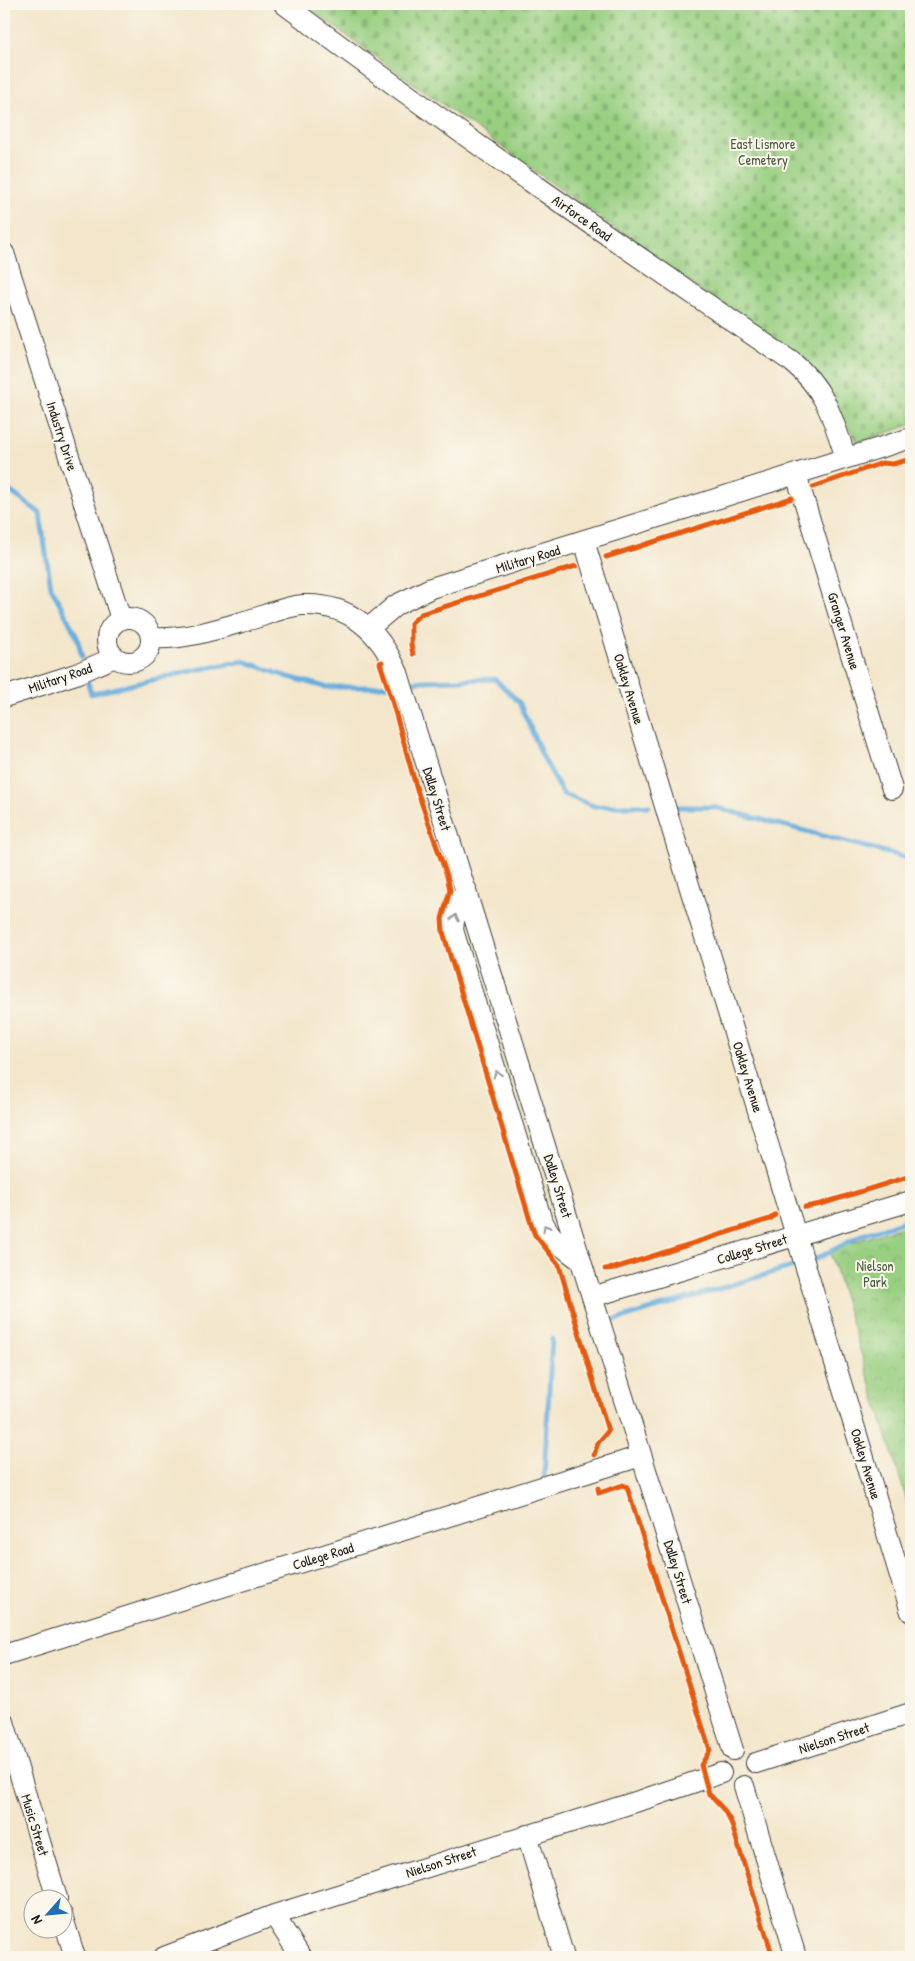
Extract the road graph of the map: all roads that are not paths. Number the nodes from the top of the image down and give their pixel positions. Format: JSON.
{"nodes":[{"id":1,"x":284,"y":4,"type":"edge"},
{"id":2,"x":4,"y":253,"type":"edge"},
{"id":3,"x":911,"y":438,"type":"edge"},
{"id":4,"x":846,"y":458,"type":"junction"},
{"id":5,"x":796,"y":474,"type":"junction"},
{"id":6,"x":584,"y":541,"type":"junction"},
{"id":7,"x":121,"y":619,"type":"junction"},
{"id":8,"x":370,"y":627,"type":"junction"},
{"id":9,"x":152,"y":638,"type":"junction"},
{"id":10,"x":115,"y":656,"type":"junction"},
{"id":11,"x":4,"y":698,"type":"edge"},
{"id":12,"x":892,"y":789,"type":"dead end"},
{"id":13,"x":911,"y":1201,"type":"edge"},
{"id":14,"x":796,"y":1235,"type":"junction"},
{"id":15,"x":592,"y":1297,"type":"junction"},
{"id":16,"x":641,"y":1456,"type":"junction"},
{"id":17,"x":911,"y":1612,"type":"edge"},
{"id":18,"x":4,"y":1655,"type":"edge"},
{"id":19,"x":911,"y":1713,"type":"edge"},
{"id":20,"x":4,"y":1722,"type":"edge"},
{"id":21,"x":733,"y":1750,"type":"junction"},
{"id":22,"x":756,"y":1763,"type":"junction"},
{"id":23,"x":721,"y":1773,"type":"junction"},
{"id":24,"x":744,"y":1786,"type":"junction"},
{"id":25,"x":527,"y":1835,"type":"junction"},
{"id":26,"x":55,"y":1888,"type":"edge"},
{"id":27,"x":274,"y":1915,"type":"junction"},
{"id":28,"x":69,"y":1938,"type":"edge"},
{"id":29,"x":75,"y":1957,"type":"edge"},
{"id":30,"x":164,"y":1957,"type":"edge"},
{"id":31,"x":301,"y":1957,"type":"edge"},
{"id":32,"x":564,"y":1957,"type":"edge"},
{"id":33,"x":796,"y":1957,"type":"edge"}],
"edges":[{"from":1,"to":4,"type":"street","name":"Airforce Road"},
{"from":2,"to":7,"type":"street","name":"Industry Drive"},
{"from":3,"to":4,"type":"street","name":"Military Road"},
{"from":4,"to":5,"type":"street","name":"Military Road"},
{"from":5,"to":6,"type":"street","name":"Military Road"},
{"from":5,"to":12,"type":"street","name":"Granger Avenue"},
{"from":6,"to":8,"type":"street","name":"Military Road"},
{"from":6,"to":14,"type":"street","name":"Oakley Avenue"},
{"from":7,"to":9,"type":"street"},
{"from":7,"to":10,"type":"street"},
{"from":8,"to":9,"type":"street"},
{"from":8,"to":15,"type":"street","name":"Dalley Street"},
{"from":9,"to":10,"type":"street"},
{"from":10,"to":11,"type":"street","name":"Military Road"},
{"from":13,"to":14,"type":"street","name":"College Street"},
{"from":14,"to":15,"type":"street","name":"College Street"},
{"from":14,"to":17,"type":"street","name":"Oakley Avenue"},
{"from":15,"to":16,"type":"street","name":"Dalley Street"},
{"from":16,"to":18,"type":"street","name":"College Road"},
{"from":16,"to":21,"type":"street","name":"Dalley Street"},
{"from":19,"to":22,"type":"street","name":"Nielson Street"},
{"from":20,"to":26,"type":"street","name":"Music Street"},
{"from":21,"to":22,"type":"street"},
{"from":21,"to":23,"type":"street"},
{"from":22,"to":24,"type":"street"},
{"from":23,"to":24,"type":"street"},
{"from":23,"to":25,"type":"street","name":"Nielson Street"},
{"from":24,"to":33,"type":"street"},
{"from":25,"to":27,"type":"street","name":"Nielson Street"},
{"from":25,"to":32,"type":"street"},
{"from":27,"to":30,"type":"street","name":"Nielson Street"},
{"from":27,"to":31,"type":"street"},
{"from":28,"to":29,"type":"street"}]}
